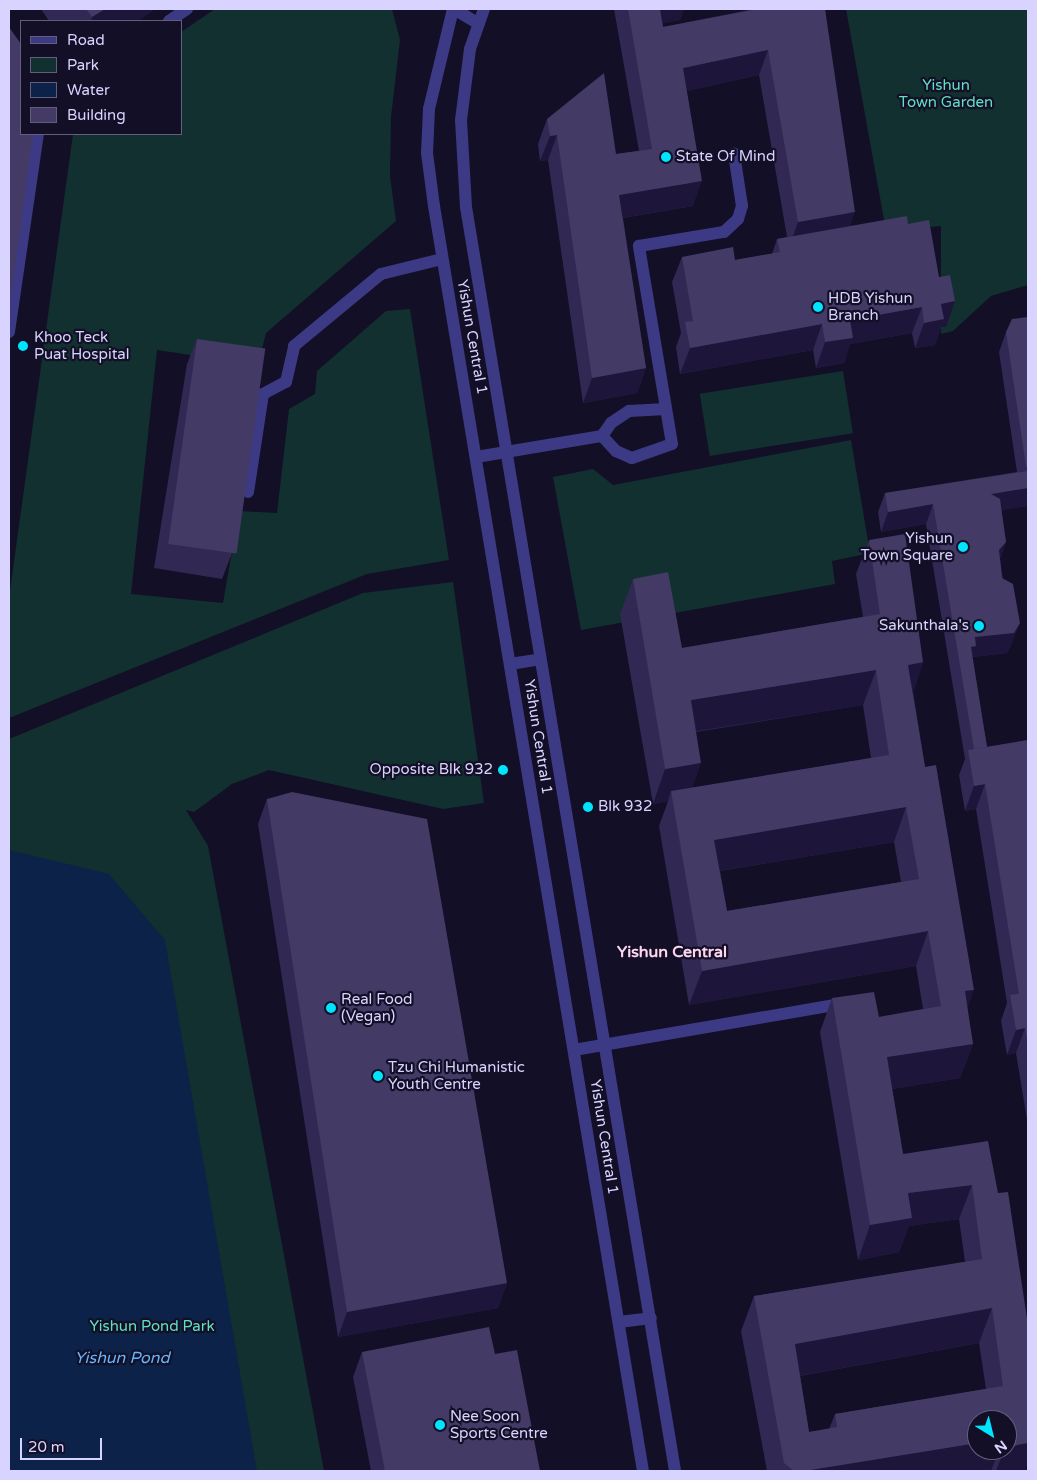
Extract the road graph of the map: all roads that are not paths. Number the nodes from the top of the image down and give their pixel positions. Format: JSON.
{"nodes":[{"id":1,"x":187,"y":9,"type":"edge"},
{"id":2,"x":453,"y":9,"type":"edge"},
{"id":3,"x":484,"y":9,"type":"edge"},
{"id":4,"x":170,"y":20,"type":"edge"},
{"id":5,"x":477,"y":23,"type":"junction"},
{"id":6,"x":38,"y":135,"type":"edge"},
{"id":7,"x":734,"y":154,"type":"dead end"},
{"id":8,"x":442,"y":258,"type":"junction"},
{"id":9,"x":9,"y":332,"type":"edge"},
{"id":10,"x":666,"y":409,"type":"junction"},
{"id":11,"x":602,"y":436,"type":"junction"},
{"id":12,"x":506,"y":452,"type":"junction"},
{"id":13,"x":476,"y":457,"type":"junction"},
{"id":14,"x":248,"y":492,"type":"edge"},
{"id":15,"x":540,"y":658,"type":"junction"},
{"id":16,"x":510,"y":664,"type":"junction"},
{"id":17,"x":857,"y":1001,"type":"edge"},
{"id":18,"x":604,"y":1044,"type":"junction"},
{"id":19,"x":574,"y":1050,"type":"junction"},
{"id":20,"x":651,"y":1318,"type":"junction"},
{"id":21,"x":619,"y":1322,"type":"junction"},
{"id":22,"x":643,"y":1471,"type":"edge"},
{"id":23,"x":675,"y":1471,"type":"edge"}],
"edges":[{"from":1,"to":4,"type":"street"},
{"from":2,"to":5,"type":"street"},
{"from":2,"to":8,"type":"street","name":"Yishun Central 1"},
{"from":3,"to":5,"type":"street","name":"Yishun Central 1"},
{"from":5,"to":12,"type":"street","name":"Yishun Central 1"},
{"from":6,"to":9,"type":"street"},
{"from":7,"to":10,"type":"street"},
{"from":8,"to":13,"type":"street","name":"Yishun Central 1"},
{"from":8,"to":14,"type":"street"},
{"from":10,"to":11,"type":"street"},
{"from":10,"to":11,"type":"street"},
{"from":11,"to":12,"type":"street"},
{"from":12,"to":13,"type":"street"},
{"from":12,"to":15,"type":"street","name":"Yishun Central 1"},
{"from":13,"to":16,"type":"street","name":"Yishun Central 1"},
{"from":15,"to":16,"type":"street"},
{"from":15,"to":18,"type":"street","name":"Yishun Central 1"},
{"from":16,"to":19,"type":"street","name":"Yishun Central 1"},
{"from":17,"to":18,"type":"street"},
{"from":18,"to":19,"type":"street"},
{"from":18,"to":20,"type":"street","name":"Yishun Central 1"},
{"from":19,"to":21,"type":"street","name":"Yishun Central 1"},
{"from":20,"to":21,"type":"street"},
{"from":20,"to":23,"type":"street","name":"Yishun Central 1"},
{"from":21,"to":22,"type":"street","name":"Yishun Central 1"}]}
